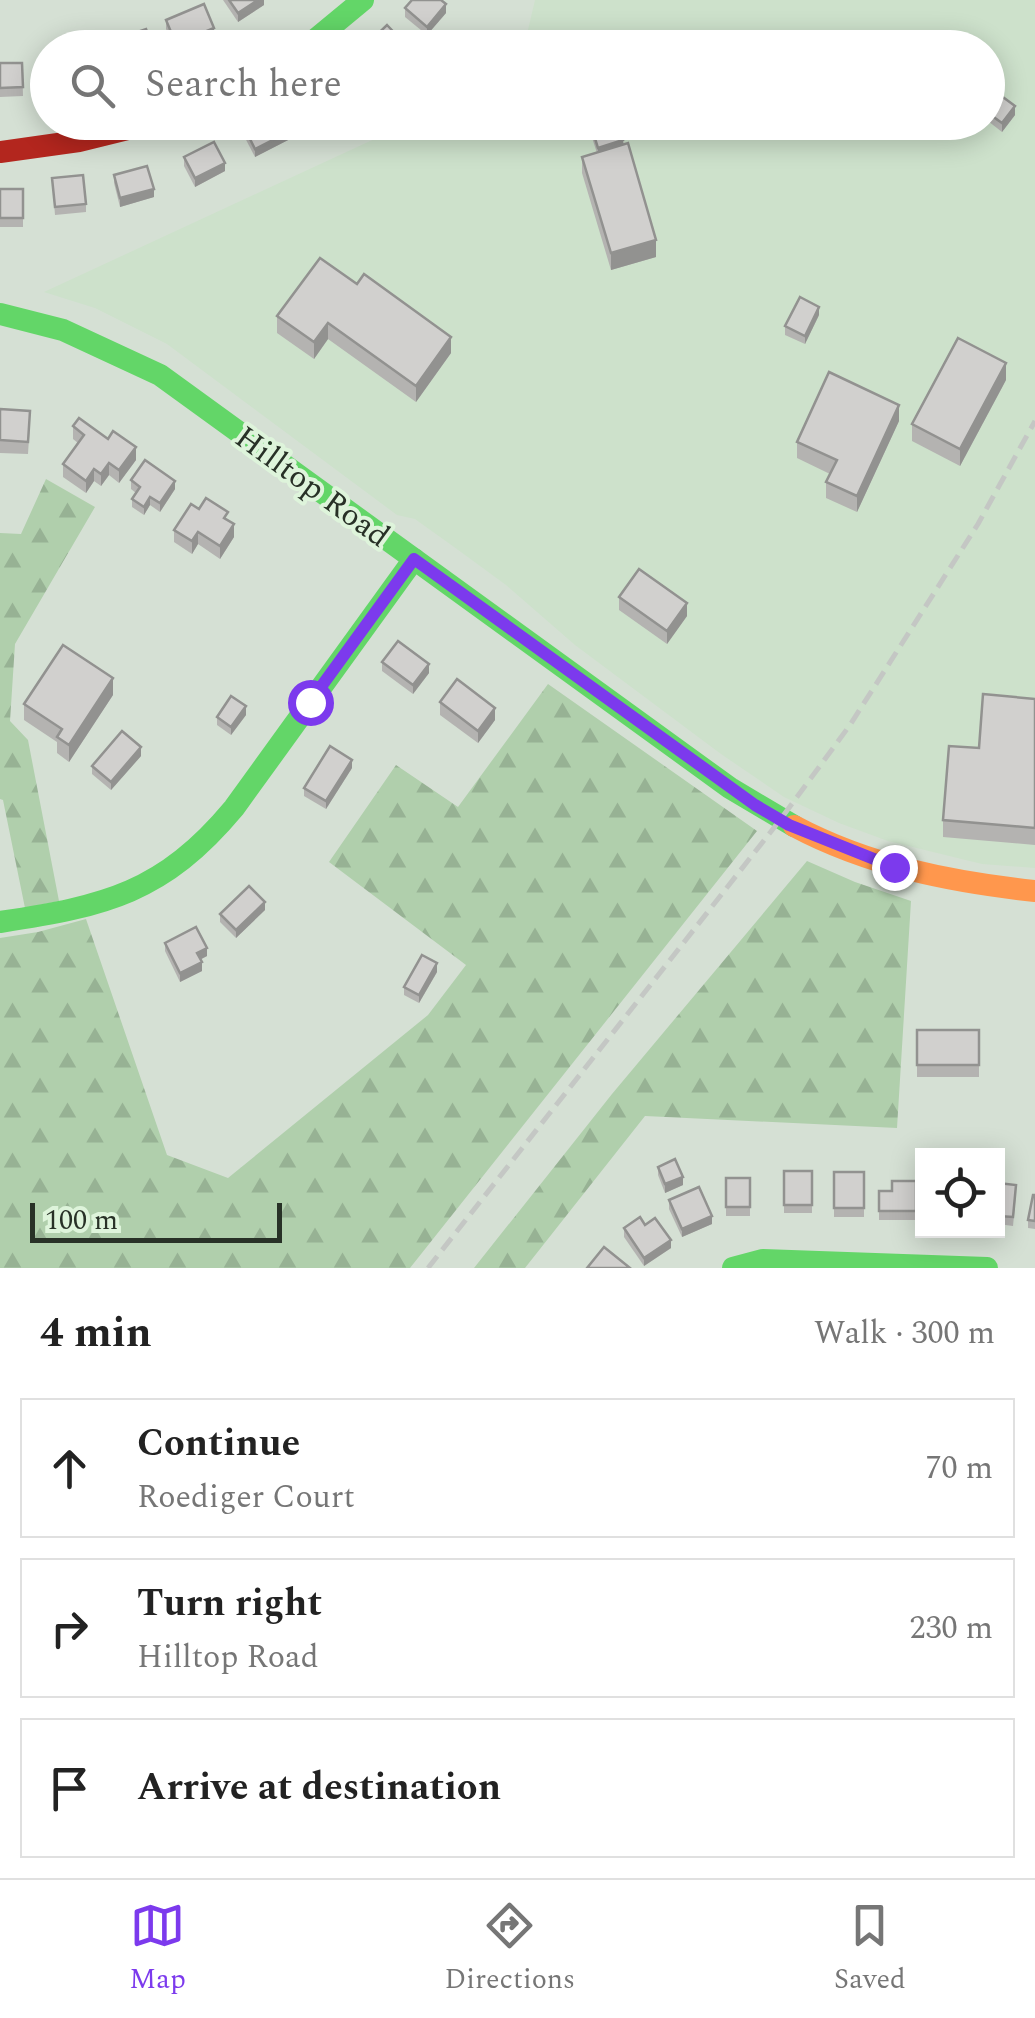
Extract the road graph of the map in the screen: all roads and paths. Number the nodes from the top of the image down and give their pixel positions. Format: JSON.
{"nodes":[{"id":1,"x":363,"y":0,"type":"edge"},
{"id":2,"x":328,"y":30,"type":"edge"},
{"id":3,"x":94,"y":140,"type":"edge"},
{"id":4,"x":0,"y":152,"type":"edge"},
{"id":5,"x":0,"y":314,"type":"edge"},
{"id":6,"x":414,"y":559,"type":"junction"},
{"id":7,"x":1035,"y":891,"type":"edge"},
{"id":8,"x":0,"y":922,"type":"edge"},
{"id":9,"x":733,"y":1268,"type":"edge"},
{"id":10,"x":987,"y":1268,"type":"edge"}],
"edges":[{"from":1,"to":2,"type":"main road"},
{"from":3,"to":4,"type":"main road"},
{"from":5,"to":6,"type":"main road","name":"Hilltop Road"},
{"from":6,"to":7,"type":"main road","name":"Hilltop Road"},
{"from":6,"to":8,"type":"main road"},
{"from":9,"to":10,"type":"main road"}]}
